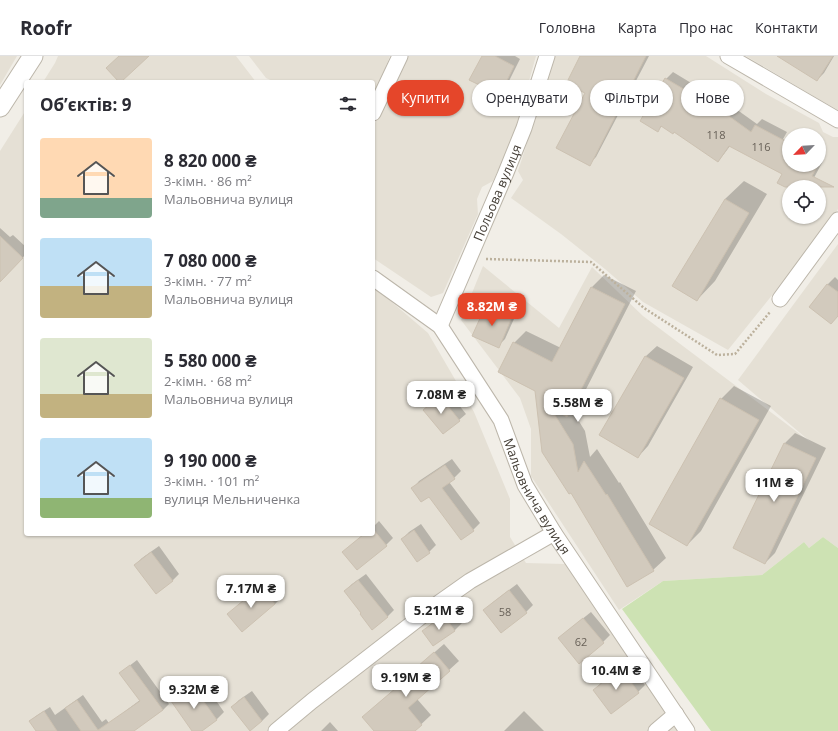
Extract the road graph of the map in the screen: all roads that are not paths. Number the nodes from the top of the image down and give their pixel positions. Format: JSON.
{"nodes":[{"id":1,"x":33,"y":56,"type":"edge"},
{"id":2,"x":400,"y":56,"type":"edge"},
{"id":3,"x":547,"y":56,"type":"edge"},
{"id":4,"x":728,"y":56,"type":"edge"},
{"id":5,"x":0,"y":107,"type":"edge"},
{"id":6,"x":375,"y":109,"type":"edge"},
{"id":7,"x":838,"y":120,"type":"edge"},
{"id":8,"x":838,"y":220,"type":"edge"},
{"id":9,"x":375,"y":279,"type":"edge"},
{"id":10,"x":780,"y":299,"type":"road end"},
{"id":11,"x":440,"y":326,"type":"junction"},
{"id":12,"x":554,"y":533,"type":"junction"},
{"id":13,"x":676,"y":714,"type":"junction"},
{"id":14,"x":276,"y":731,"type":"edge"},
{"id":15,"x":656,"y":731,"type":"edge"},
{"id":16,"x":687,"y":731,"type":"edge"}],
"edges":[{"from":1,"to":5,"type":"street"},
{"from":2,"to":6,"type":"street"},
{"from":3,"to":11,"type":"street","name":"Польова вулиця"},
{"from":4,"to":7,"type":"street"},
{"from":8,"to":10,"type":"street"},
{"from":9,"to":11,"type":"street","name":"Мальовнича вулиця"},
{"from":11,"to":12,"type":"street","name":"Мальовнича вулиця"},
{"from":12,"to":13,"type":"street","name":"Мальовнича вулиця"},
{"from":12,"to":14,"type":"street"},
{"from":13,"to":15,"type":"street"},
{"from":13,"to":16,"type":"street","name":"Мальовнича вулиця"}]}
